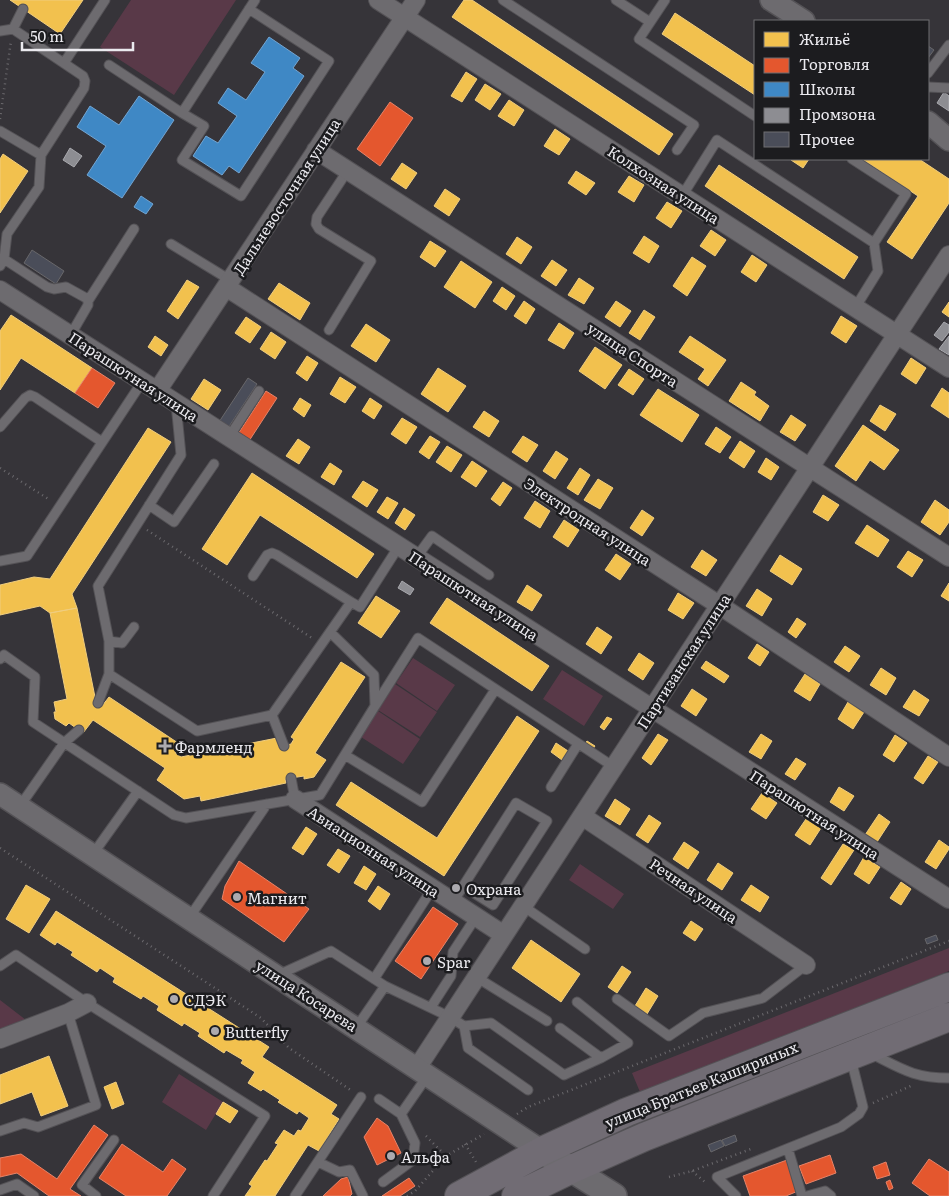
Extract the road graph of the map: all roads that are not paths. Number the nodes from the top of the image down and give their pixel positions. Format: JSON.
{"nodes":[{"id":1,"x":105,"y":0,"type":"edge"},
{"id":2,"x":255,"y":0,"type":"edge"},
{"id":3,"x":378,"y":0,"type":"edge"},
{"id":4,"x":416,"y":0,"type":"edge"},
{"id":5,"x":503,"y":0,"type":"edge"},
{"id":6,"x":616,"y":0,"type":"edge"},
{"id":7,"x":665,"y":0,"type":"edge"},
{"id":8,"x":771,"y":0,"type":"edge"},
{"id":9,"x":23,"y":9,"type":"dead end"},
{"id":10,"x":249,"y":9,"type":"junction"},
{"id":11,"x":404,"y":17,"type":"junction"},
{"id":12,"x":802,"y":20,"type":"edge"},
{"id":13,"x":650,"y":22,"type":"junction"},
{"id":14,"x":13,"y":29,"type":"junction"},
{"id":15,"x":0,"y":30,"type":"edge"},
{"id":16,"x":949,"y":45,"type":"edge"},
{"id":17,"x":64,"y":63,"type":"junction"},
{"id":18,"x":109,"y":66,"type":"dead end"},
{"id":19,"x":929,"y":72,"type":"edge"},
{"id":20,"x":929,"y":87,"type":"edge"},
{"id":21,"x":949,"y":88,"type":"edge"},
{"id":22,"x":182,"y":113,"type":"junction"},
{"id":23,"x":754,"y":115,"type":"edge"},
{"id":24,"x":929,"y":123,"type":"edge"},
{"id":25,"x":0,"y":131,"type":"edge"},
{"id":26,"x":949,"y":140,"type":"edge"},
{"id":27,"x":316,"y":150,"type":"junction"},
{"id":28,"x":677,"y":150,"type":"dead end"},
{"id":29,"x":41,"y":155,"type":"junction"},
{"id":30,"x":854,"y":160,"type":"edge"},
{"id":31,"x":348,"y":170,"type":"junction"},
{"id":32,"x":682,"y":196,"type":"junction"},
{"id":33,"x":134,"y":229,"type":"dead end"},
{"id":34,"x":874,"y":243,"type":"junction"},
{"id":35,"x":171,"y":244,"type":"dead end"},
{"id":36,"x":949,"y":255,"type":"edge"},
{"id":37,"x":2,"y":263,"type":"edge"},
{"id":38,"x":228,"y":284,"type":"junction"},
{"id":39,"x":0,"y":291,"type":"edge"},
{"id":40,"x":88,"y":301,"type":"junction"},
{"id":41,"x":855,"y":308,"type":"junction"},
{"id":42,"x":329,"y":330,"type":"dead end"},
{"id":43,"x":897,"y":335,"type":"junction"},
{"id":44,"x":70,"y":336,"type":"junction"},
{"id":45,"x":949,"y":368,"type":"edge"},
{"id":46,"x":150,"y":386,"type":"junction"},
{"id":47,"x":259,"y":391,"type":"dead end"},
{"id":48,"x":176,"y":403,"type":"junction"},
{"id":49,"x":0,"y":427,"type":"edge"},
{"id":50,"x":229,"y":437,"type":"junction"},
{"id":51,"x":102,"y":442,"type":"junction"},
{"id":52,"x":214,"y":464,"type":"dead end"},
{"id":53,"x":810,"y":467,"type":"junction"},
{"id":54,"x":149,"y":505,"type":"junction"},
{"id":55,"x":399,"y":546,"type":"junction"},
{"id":56,"x":949,"y":557,"type":"edge"},
{"id":57,"x":416,"y":558,"type":"junction"},
{"id":58,"x":0,"y":561,"type":"edge"},
{"id":59,"x":253,"y":576,"type":"dead end"},
{"id":60,"x":489,"y":576,"type":"dead end"},
{"id":61,"x":351,"y":602,"type":"junction"},
{"id":62,"x":720,"y":605,"type":"junction"},
{"id":63,"x":134,"y":627,"type":"dead end"},
{"id":64,"x":330,"y":632,"type":"junction"},
{"id":65,"x":109,"y":641,"type":"junction"},
{"id":66,"x":0,"y":659,"type":"edge"},
{"id":67,"x":109,"y":674,"type":"junction"},
{"id":68,"x":495,"y":690,"type":"junction"},
{"id":69,"x":98,"y":703,"type":"dead end"},
{"id":70,"x":375,"y":706,"type":"junction"},
{"id":71,"x":652,"y":709,"type":"junction"},
{"id":72,"x":272,"y":715,"type":"junction"},
{"id":73,"x":80,"y":730,"type":"dead end"},
{"id":74,"x":64,"y":743,"type":"junction"},
{"id":75,"x":578,"y":744,"type":"junction"},
{"id":76,"x":284,"y":746,"type":"dead end"},
{"id":77,"x":345,"y":755,"type":"junction"},
{"id":78,"x":949,"y":757,"type":"edge"},
{"id":79,"x":614,"y":767,"type":"junction"},
{"id":80,"x":291,"y":778,"type":"dead end"},
{"id":81,"x":551,"y":787,"type":"dead end"},
{"id":82,"x":138,"y":791,"type":"junction"},
{"id":83,"x":0,"y":794,"type":"edge"},
{"id":84,"x":295,"y":799,"type":"junction"},
{"id":85,"x":267,"y":804,"type":"junction"},
{"id":86,"x":20,"y":806,"type":"junction"},
{"id":87,"x":582,"y":816,"type":"junction"},
{"id":88,"x":93,"y":854,"type":"junction"},
{"id":89,"x":463,"y":886,"type":"junction"},
{"id":90,"x":432,"y":889,"type":"junction"},
{"id":91,"x":949,"y":899,"type":"edge"},
{"id":92,"x":452,"y":902,"type":"junction"},
{"id":93,"x":523,"y":906,"type":"junction"},
{"id":94,"x":476,"y":917,"type":"junction"},
{"id":95,"x":189,"y":918,"type":"junction"},
{"id":96,"x":504,"y":935,"type":"junction"},
{"id":97,"x":585,"y":949,"type":"dead end"},
{"id":98,"x":806,"y":965,"type":"joint"},
{"id":99,"x":0,"y":966,"type":"edge"},
{"id":100,"x":277,"y":975,"type":"junction"},
{"id":101,"x":476,"y":977,"type":"junction"},
{"id":102,"x":374,"y":979,"type":"junction"},
{"id":103,"x":385,"y":986,"type":"junction"},
{"id":104,"x":949,"y":987,"type":"edge"},
{"id":105,"x":617,"y":999,"type":"dead end"},
{"id":106,"x":577,"y":1002,"type":"dead end"},
{"id":107,"x":87,"y":1003,"type":"junction"},
{"id":108,"x":431,"y":1007,"type":"junction"},
{"id":109,"x":68,"y":1013,"type":"junction"},
{"id":110,"x":949,"y":1018,"type":"edge"},
{"id":111,"x":457,"y":1021,"type":"junction"},
{"id":112,"x":547,"y":1021,"type":"dead end"},
{"id":113,"x":356,"y":1028,"type":"junction"},
{"id":114,"x":560,"y":1028,"type":"dead end"},
{"id":115,"x":0,"y":1038,"type":"edge"},
{"id":116,"x":858,"y":1053,"type":"junction"},
{"id":117,"x":601,"y":1058,"type":"junction"},
{"id":118,"x":422,"y":1071,"type":"junction"},
{"id":119,"x":949,"y":1078,"type":"edge"},
{"id":120,"x":528,"y":1090,"type":"dead end"},
{"id":121,"x":361,"y":1098,"type":"road end"},
{"id":122,"x":378,"y":1099,"type":"dead end"},
{"id":123,"x":402,"y":1114,"type":"junction"},
{"id":124,"x":0,"y":1131,"type":"edge"},
{"id":125,"x":114,"y":1140,"type":"dead end"},
{"id":126,"x":788,"y":1149,"type":"junction"},
{"id":127,"x":542,"y":1150,"type":"junction"},
{"id":128,"x":318,"y":1162,"type":"junction"},
{"id":129,"x":572,"y":1168,"type":"junction"},
{"id":130,"x":383,"y":1182,"type":"dead end"},
{"id":131,"x":0,"y":1190,"type":"edge"},
{"id":132,"x":34,"y":1196,"type":"edge"},
{"id":133,"x":96,"y":1196,"type":"edge"},
{"id":134,"x":213,"y":1196,"type":"edge"},
{"id":135,"x":295,"y":1196,"type":"edge"},
{"id":136,"x":363,"y":1196,"type":"edge"},
{"id":137,"x":459,"y":1196,"type":"edge"},
{"id":138,"x":516,"y":1196,"type":"edge"},
{"id":139,"x":614,"y":1196,"type":"edge"},
{"id":140,"x":736,"y":1196,"type":"edge"},
{"id":141,"x":802,"y":1196,"type":"edge"},
{"id":142,"x":807,"y":1196,"type":"edge"},
{"id":143,"x":831,"y":1196,"type":"edge"}],
"edges":[{"from":1,"to":17,"type":"lane"},
{"from":2,"to":10,"type":"lane"},
{"from":3,"to":11,"type":"street","name":"Колхозная улица"},
{"from":4,"to":11,"type":"street","name":"Дальневосточная улица"},
{"from":5,"to":28,"type":"lane"},
{"from":6,"to":13,"type":"lane"},
{"from":7,"to":13,"type":"lane"},
{"from":8,"to":12,"type":"street"},
{"from":9,"to":14,"type":"lane"},
{"from":10,"to":22,"type":"lane"},
{"from":10,"to":22,"type":"lane"},
{"from":11,"to":27,"type":"street","name":"Дальневосточная улица"},
{"from":11,"to":32,"type":"street","name":"Колхозная улица"},
{"from":13,"to":23,"type":"lane"},
{"from":14,"to":15,"type":"lane"},
{"from":14,"to":17,"type":"lane"},
{"from":16,"to":19,"type":"lane"},
{"from":17,"to":29,"type":"lane"},
{"from":18,"to":22,"type":"lane"},
{"from":20,"to":21,"type":"lane"},
{"from":24,"to":26,"type":"street"},
{"from":25,"to":29,"type":"lane"},
{"from":27,"to":31,"type":"street","name":"улица Спорта"},
{"from":27,"to":38,"type":"street","name":"Дальневосточная улица"},
{"from":29,"to":37,"type":"lane"},
{"from":30,"to":34,"type":"lane"},
{"from":31,"to":42,"type":"lane"},
{"from":31,"to":53,"type":"street","name":"улица Спорта"},
{"from":32,"to":34,"type":"lane"},
{"from":32,"to":41,"type":"street","name":"Колхозная улица"},
{"from":33,"to":40,"type":"lane"},
{"from":34,"to":41,"type":"lane"},
{"from":35,"to":38,"type":"lane"},
{"from":36,"to":43,"type":"street","name":"Партизанская улица"},
{"from":37,"to":40,"type":"lane"},
{"from":38,"to":46,"type":"street","name":"Дальневосточная улица"},
{"from":38,"to":62,"type":"street","name":"Электродная улица"},
{"from":39,"to":44,"type":"street","name":"Парашютная улица"},
{"from":40,"to":44,"type":"lane"},
{"from":41,"to":43,"type":"street","name":"Колхозная улица"},
{"from":43,"to":45,"type":"street","name":"Колхозная улица"},
{"from":43,"to":53,"type":"street","name":"Партизанская улица"},
{"from":44,"to":46,"type":"street","name":"Парашютная улица"},
{"from":46,"to":48,"type":"street","name":"Парашютная улица"},
{"from":46,"to":51,"type":"lane"},
{"from":47,"to":50,"type":"lane"},
{"from":48,"to":50,"type":"street","name":"Парашютная улица"},
{"from":48,"to":54,"type":"lane"},
{"from":49,"to":51,"type":"lane"},
{"from":50,"to":55,"type":"street","name":"Парашютная улица"},
{"from":51,"to":58,"type":"lane"},
{"from":52,"to":54,"type":"lane"},
{"from":53,"to":56,"type":"street","name":"улица Спорта"},
{"from":53,"to":62,"type":"street","name":"Партизанская улица"},
{"from":54,"to":65,"type":"lane"},
{"from":55,"to":57,"type":"street","name":"Парашютная улица"},
{"from":55,"to":61,"type":"lane"},
{"from":57,"to":60,"type":"lane"},
{"from":57,"to":71,"type":"street","name":"Парашютная улица"},
{"from":59,"to":61,"type":"lane"},
{"from":61,"to":64,"type":"lane"},
{"from":62,"to":71,"type":"street","name":"Партизанская улица"},
{"from":62,"to":78,"type":"street","name":"Электродная улица"},
{"from":63,"to":65,"type":"lane"},
{"from":64,"to":70,"type":"lane"},
{"from":64,"to":72,"type":"lane"},
{"from":65,"to":67,"type":"lane"},
{"from":66,"to":74,"type":"lane"},
{"from":67,"to":69,"type":"lane"},
{"from":67,"to":72,"type":"lane"},
{"from":68,"to":70,"type":"lane"},
{"from":68,"to":75,"type":"lane"},
{"from":68,"to":77,"type":"lane"},
{"from":70,"to":77,"type":"lane"},
{"from":71,"to":79,"type":"street","name":"Партизанская улица"},
{"from":71,"to":91,"type":"street","name":"Парашютная улица"},
{"from":72,"to":76,"type":"lane"},
{"from":73,"to":74,"type":"lane"},
{"from":74,"to":82,"type":"lane"},
{"from":74,"to":86,"type":"lane"},
{"from":75,"to":79,"type":"lane"},
{"from":75,"to":81,"type":"lane"},
{"from":77,"to":84,"type":"lane"},
{"from":79,"to":87,"type":"street","name":"Партизанская улица"},
{"from":80,"to":84,"type":"lane"},
{"from":82,"to":85,"type":"lane"},
{"from":82,"to":88,"type":"lane"},
{"from":83,"to":86,"type":"street","name":"улица Косарева"},
{"from":84,"to":85,"type":"lane"},
{"from":84,"to":90,"type":"street","name":"Авиационная улица"},
{"from":85,"to":95,"type":"lane"},
{"from":86,"to":88,"type":"street","name":"улица Косарева"},
{"from":87,"to":93,"type":"street","name":"Партизанская улица"},
{"from":87,"to":98,"type":"street","name":"Речная улица"},
{"from":88,"to":95,"type":"street","name":"улица Косарева"},
{"from":89,"to":89,"type":"lane"},
{"from":89,"to":92,"type":"lane"},
{"from":90,"to":92,"type":"street","name":"Авиационная улица"},
{"from":90,"to":102,"type":"lane"},
{"from":92,"to":94,"type":"street","name":"Авиационная улица"},
{"from":93,"to":96,"type":"street","name":"Партизанская улица"},
{"from":93,"to":97,"type":"lane"},
{"from":94,"to":96,"type":"street","name":"Авиационная улица"},
{"from":94,"to":108,"type":"lane"},
{"from":95,"to":100,"type":"street","name":"улица Косарева"},
{"from":96,"to":101,"type":"street","name":"Партизанская улица"},
{"from":98,"to":105,"type":"lane"},
{"from":99,"to":107,"type":"lane"},
{"from":100,"to":102,"type":"lane"},
{"from":100,"to":113,"type":"street","name":"улица Косарева"},
{"from":101,"to":111,"type":"street","name":"Партизанская улица"},
{"from":101,"to":112,"type":"lane"},
{"from":102,"to":103,"type":"lane"},
{"from":103,"to":108,"type":"lane"},
{"from":103,"to":113,"type":"lane"},
{"from":104,"to":127,"type":"main road","name":"улица Братьев Кашириных"},
{"from":106,"to":117,"type":"lane"},
{"from":107,"to":109,"type":"street"},
{"from":107,"to":134,"type":"lane"},
{"from":108,"to":111,"type":"lane"},
{"from":109,"to":115,"type":"street"},
{"from":109,"to":124,"type":"lane"},
{"from":110,"to":116,"type":"main road","name":"улица Братьев Кашириных"},
{"from":111,"to":117,"type":"lane"},
{"from":111,"to":118,"type":"street","name":"Партизанская улица"},
{"from":111,"to":120,"type":"lane"},
{"from":113,"to":118,"type":"street","name":"улица Косарева"},
{"from":114,"to":117,"type":"lane"},
{"from":116,"to":119,"type":"lane"},
{"from":116,"to":126,"type":"lane"},
{"from":116,"to":129,"type":"main road","name":"улица Братьев Кашириных"},
{"from":118,"to":123,"type":"lane"},
{"from":118,"to":127,"type":"street","name":"улица Косарева"},
{"from":121,"to":128,"type":"lane"},
{"from":122,"to":123,"type":"lane"},
{"from":123,"to":130,"type":"lane"},
{"from":125,"to":133,"type":"lane"},
{"from":126,"to":140,"type":"lane"},
{"from":126,"to":141,"type":"lane"},
{"from":127,"to":129,"type":"main road","name":"улица Косарева"},
{"from":127,"to":137,"type":"main road","name":"улица Братьев Кашириных"},
{"from":128,"to":135,"type":"lane"},
{"from":128,"to":136,"type":"lane"},
{"from":129,"to":138,"type":"main road","name":"улица Братьев Кашириных"},
{"from":129,"to":139,"type":"main road","name":"улица Косарева"},
{"from":131,"to":132,"type":"lane"},
{"from":142,"to":143,"type":"lane"}]}
